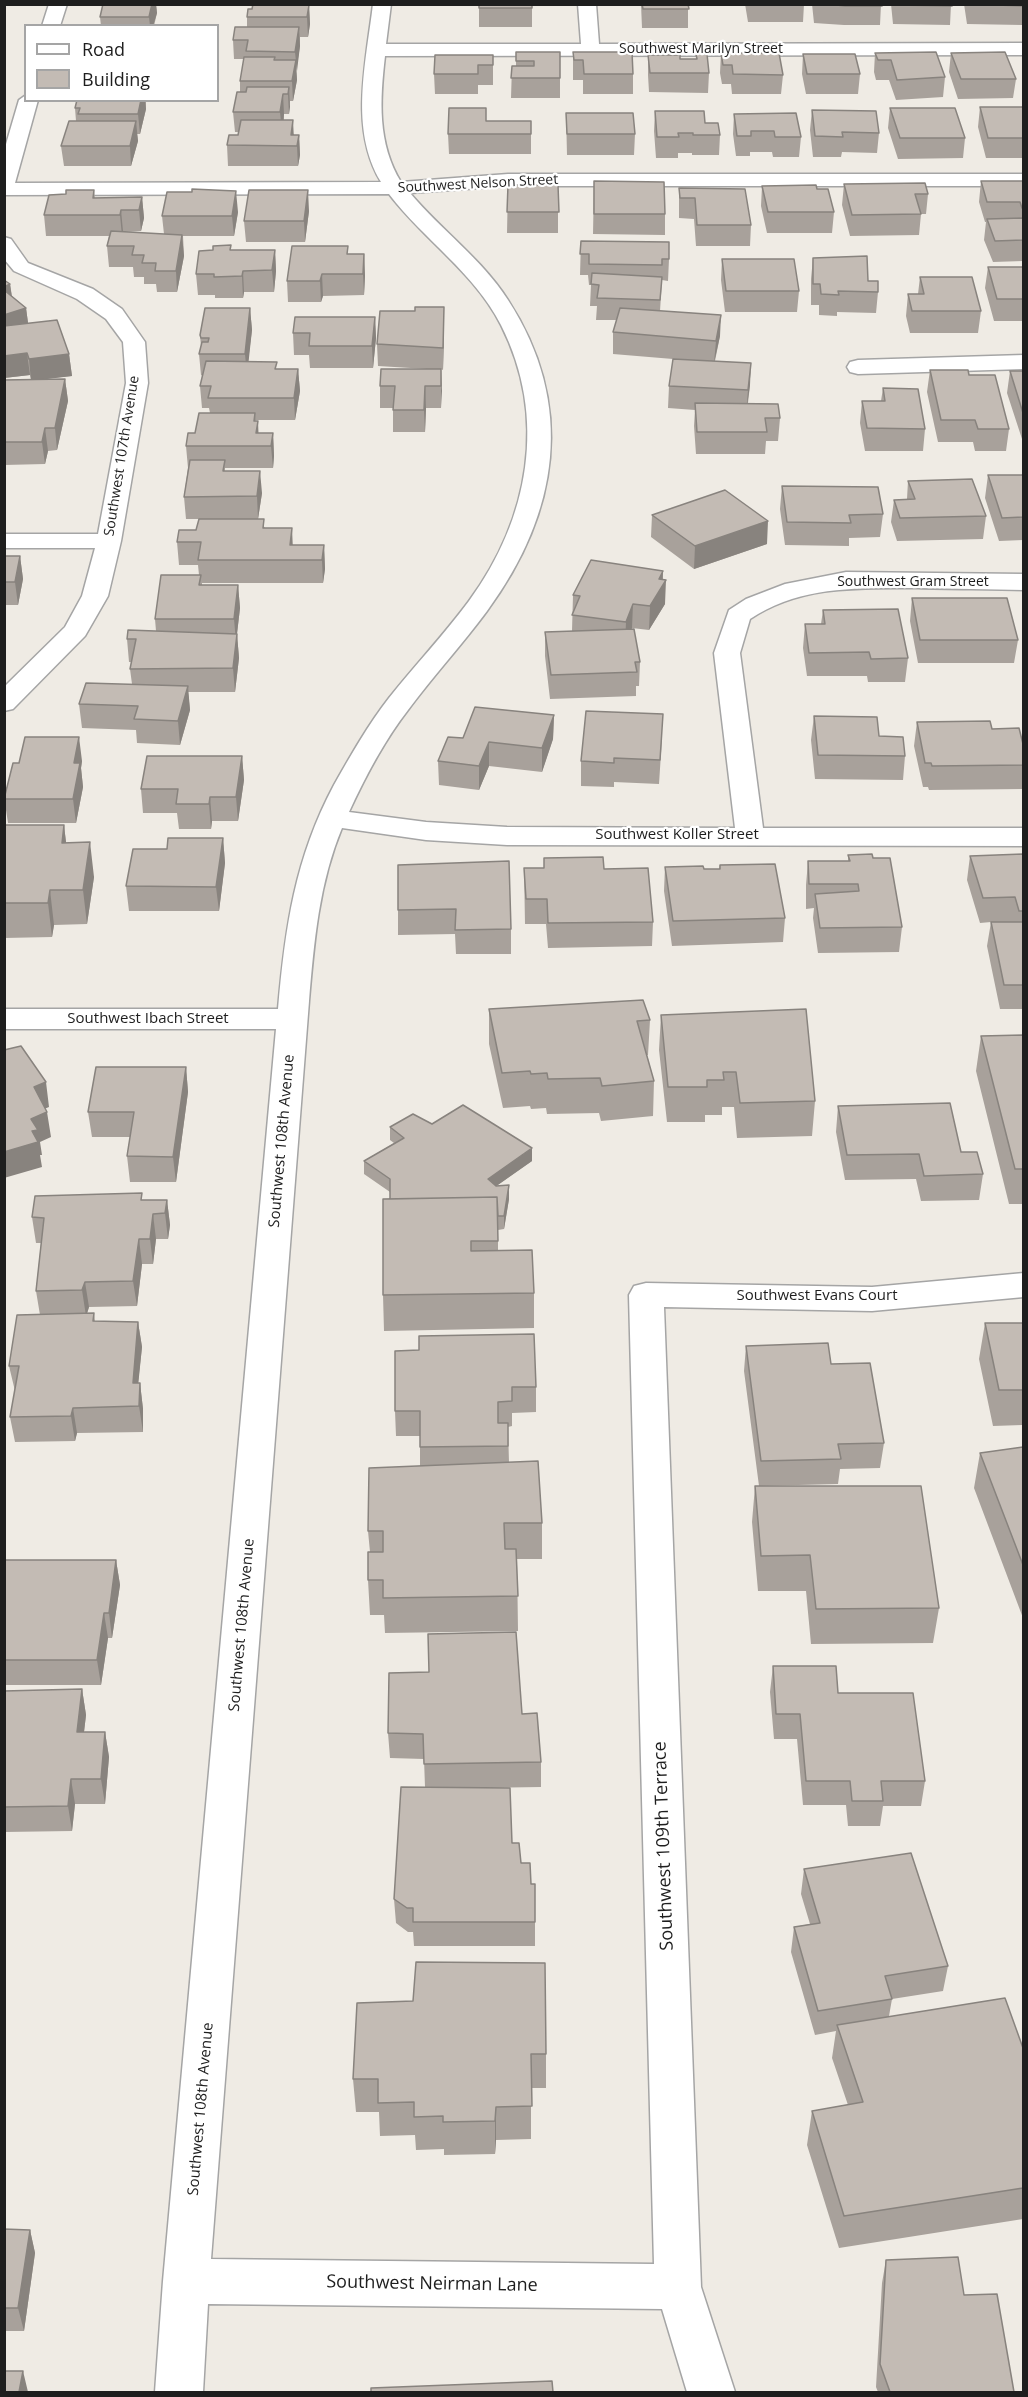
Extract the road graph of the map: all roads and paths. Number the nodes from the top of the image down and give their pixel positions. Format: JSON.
{"nodes":[{"id":1,"x":58,"y":4,"type":"edge"},
{"id":2,"x":382,"y":4,"type":"edge"},
{"id":3,"x":587,"y":4,"type":"edge"},
{"id":4,"x":52,"y":24,"type":"edge"},
{"id":5,"x":590,"y":48,"type":"junction"},
{"id":6,"x":1023,"y":49,"type":"edge"},
{"id":7,"x":378,"y":50,"type":"junction"},
{"id":8,"x":28,"y":102,"type":"edge"},
{"id":9,"x":1023,"y":180,"type":"edge"},
{"id":10,"x":4,"y":188,"type":"edge"},
{"id":11,"x":397,"y":188,"type":"junction"},
{"id":12,"x":4,"y":243,"type":"edge"},
{"id":13,"x":13,"y":269,"type":"edge"},
{"id":14,"x":1023,"y":362,"type":"edge"},
{"id":15,"x":858,"y":367,"type":"dead end"},
{"id":16,"x":4,"y":541,"type":"edge"},
{"id":17,"x":109,"y":541,"type":"junction"},
{"id":18,"x":1023,"y":582,"type":"edge"},
{"id":19,"x":4,"y":703,"type":"edge"},
{"id":20,"x":332,"y":818,"type":"junction"},
{"id":21,"x":750,"y":835,"type":"junction"},
{"id":22,"x":1023,"y":837,"type":"edge"},
{"id":23,"x":4,"y":1019,"type":"edge"},
{"id":24,"x":292,"y":1019,"type":"junction"},
{"id":25,"x":1023,"y":1285,"type":"edge"},
{"id":26,"x":646,"y":1295,"type":"joint"},
{"id":27,"x":186,"y":2282,"type":"junction"},
{"id":28,"x":678,"y":2287,"type":"junction"},
{"id":29,"x":179,"y":2392,"type":"edge"},
{"id":30,"x":711,"y":2392,"type":"edge"}],
"edges":[{"from":1,"to":4,"type":"street"},
{"from":2,"to":7,"type":"street","name":"Southwest 108th Avenue"},
{"from":3,"to":5,"type":"street"},
{"from":5,"to":6,"type":"street","name":"Southwest Marilyn Street"},
{"from":5,"to":7,"type":"street","name":"Southwest Marilyn Street"},
{"from":7,"to":11,"type":"street","name":"Southwest 108th Avenue"},
{"from":8,"to":10,"type":"street"},
{"from":9,"to":11,"type":"street","name":"Southwest Nelson Street"},
{"from":10,"to":11,"type":"street","name":"Southwest Nelson Street"},
{"from":11,"to":20,"type":"street","name":"Southwest 108th Avenue"},
{"from":12,"to":13,"type":"street","name":"Southwest 107th Avenue"},
{"from":13,"to":17,"type":"street","name":"Southwest 107th Avenue"},
{"from":14,"to":15,"type":"street"},
{"from":16,"to":17,"type":"street"},
{"from":17,"to":19,"type":"street","name":"Southwest 107th Avenue"},
{"from":18,"to":21,"type":"street","name":"Southwest Gram Street"},
{"from":20,"to":21,"type":"street","name":"Southwest Koller Street"},
{"from":20,"to":24,"type":"street","name":"Southwest 108th Avenue"},
{"from":21,"to":22,"type":"street","name":"Southwest Koller Street"},
{"from":23,"to":24,"type":"street","name":"Southwest Ibach Street"},
{"from":24,"to":27,"type":"street","name":"Southwest 108th Avenue"},
{"from":25,"to":26,"type":"street","name":"Southwest Evans Court"},
{"from":26,"to":28,"type":"street","name":"Southwest 109th Terrace"},
{"from":27,"to":28,"type":"street","name":"Southwest Neirman Lane"},
{"from":27,"to":29,"type":"street","name":"Southwest 108th Avenue"},
{"from":28,"to":30,"type":"street","name":"Southwest 109th Terrace"}]}
